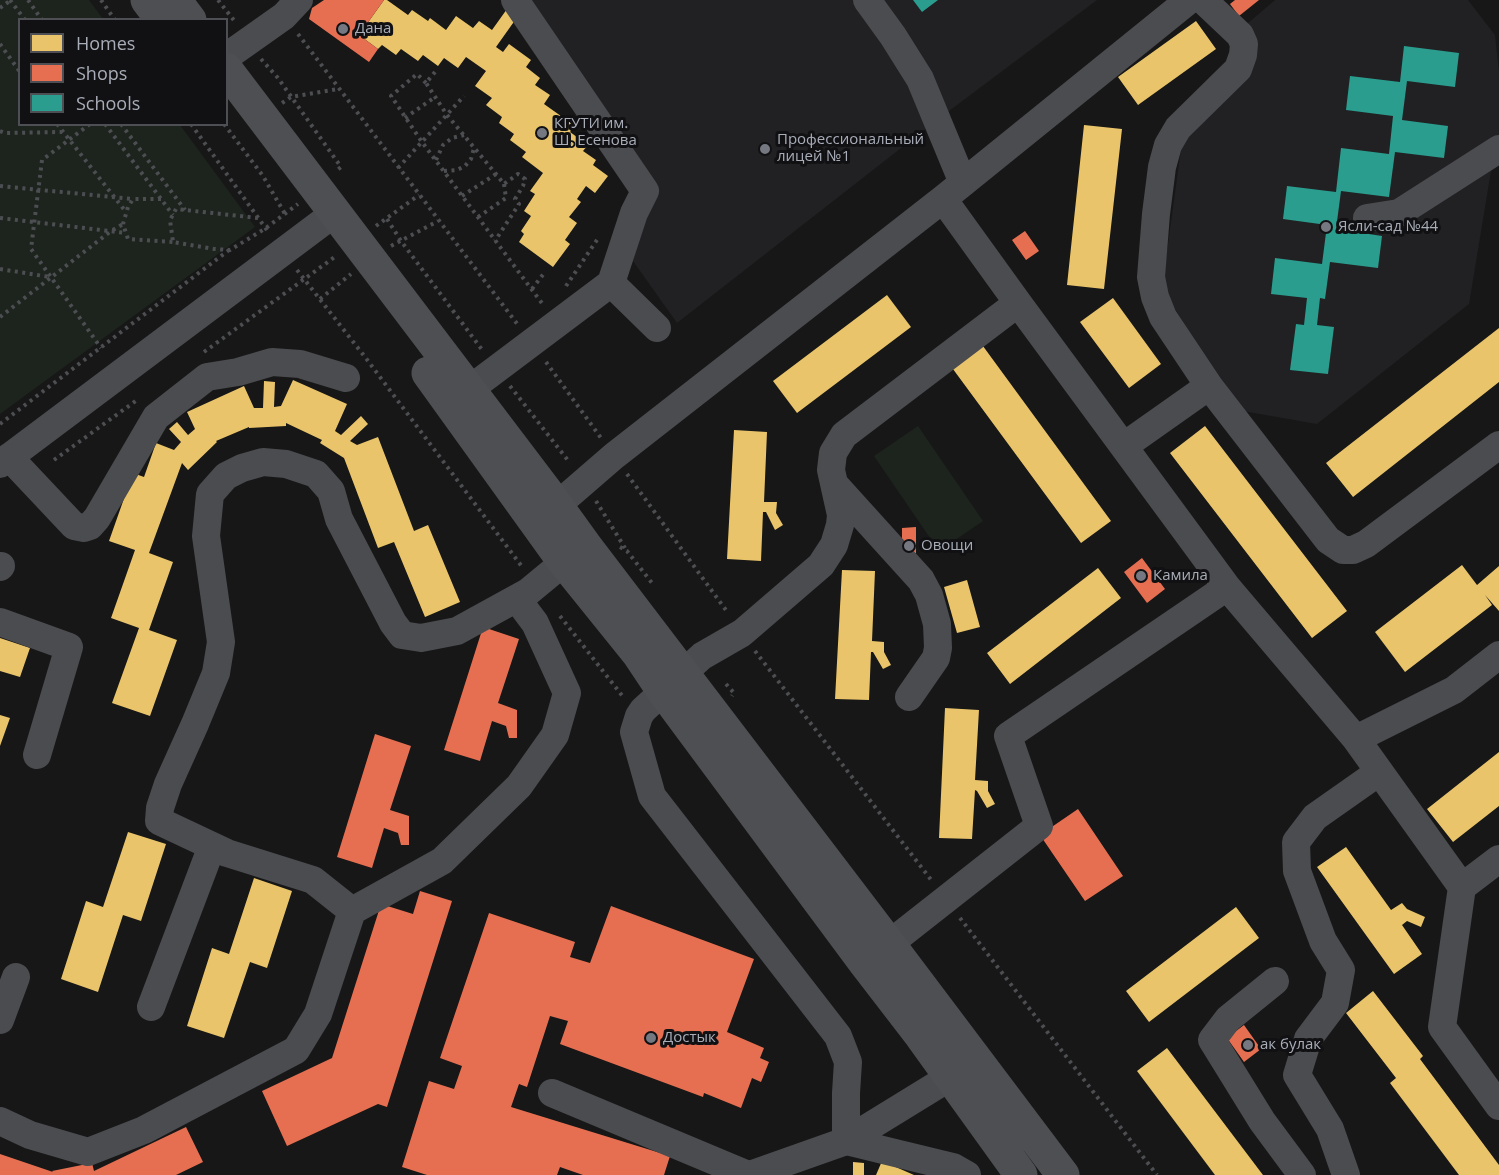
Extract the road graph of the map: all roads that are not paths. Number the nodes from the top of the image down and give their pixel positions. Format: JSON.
{"nodes":[{"id":1,"x":147,"y":0,"type":"edge"},
{"id":2,"x":175,"y":0,"type":"edge"},
{"id":3,"x":515,"y":0,"type":"edge"},
{"id":4,"x":867,"y":0,"type":"edge"},
{"id":5,"x":1189,"y":0,"type":"edge"},
{"id":6,"x":1203,"y":0,"type":"edge"},
{"id":7,"x":292,"y":8,"type":"edge"},
{"id":8,"x":160,"y":18,"type":"edge"},
{"id":9,"x":188,"y":18,"type":"edge"},
{"id":10,"x":237,"y":49,"type":"edge"},
{"id":11,"x":228,"y":72,"type":"edge"},
{"id":12,"x":228,"y":108,"type":"edge"},
{"id":13,"x":1499,"y":149,"type":"edge"},
{"id":14,"x":953,"y":191,"type":"junction"},
{"id":15,"x":1367,"y":218,"type":"dead end"},
{"id":16,"x":326,"y":219,"type":"junction"},
{"id":17,"x":611,"y":283,"type":"junction"},
{"id":18,"x":1018,"y":303,"type":"junction"},
{"id":19,"x":657,"y":328,"type":"dead end"},
{"id":20,"x":346,"y":378,"type":"dead end"},
{"id":21,"x":1209,"y":386,"type":"junction"},
{"id":22,"x":460,"y":397,"type":"junction"},
{"id":23,"x":1499,"y":445,"type":"edge"},
{"id":24,"x":1124,"y":446,"type":"junction"},
{"id":25,"x":5,"y":460,"type":"edge"},
{"id":26,"x":833,"y":484,"type":"junction"},
{"id":27,"x":546,"y":514,"type":"junction"},
{"id":28,"x":575,"y":554,"type":"junction"},
{"id":29,"x":1227,"y":587,"type":"junction"},
{"id":30,"x":527,"y":592,"type":"junction"},
{"id":31,"x":0,"y":622,"type":"edge"},
{"id":32,"x":1499,"y":654,"type":"edge"},
{"id":33,"x":683,"y":673,"type":"junction"},
{"id":34,"x":909,"y":697,"type":"dead end"},
{"id":35,"x":1356,"y":739,"type":"junction"},
{"id":36,"x":37,"y":755,"type":"dead end"},
{"id":37,"x":1379,"y":772,"type":"junction"},
{"id":38,"x":212,"y":846,"type":"junction"},
{"id":39,"x":1499,"y":859,"type":"edge"},
{"id":40,"x":1462,"y":887,"type":"junction"},
{"id":41,"x":352,"y":911,"type":"junction"},
{"id":42,"x":877,"y":953,"type":"junction"},
{"id":43,"x":16,"y":977,"type":"dead end"},
{"id":44,"x":1275,"y":981,"type":"dead end"},
{"id":45,"x":151,"y":1007,"type":"dead end"},
{"id":46,"x":0,"y":1020,"type":"edge"},
{"id":47,"x":978,"y":1061,"type":"junction"},
{"id":48,"x":949,"y":1077,"type":"junction"},
{"id":49,"x":552,"y":1093,"type":"dead end"},
{"id":50,"x":1499,"y":1106,"type":"edge"},
{"id":51,"x":0,"y":1121,"type":"edge"},
{"id":52,"x":846,"y":1141,"type":"junction"},
{"id":53,"x":749,"y":1175,"type":"edge"},
{"id":54,"x":967,"y":1175,"type":"edge"},
{"id":55,"x":1021,"y":1175,"type":"edge"},
{"id":56,"x":1063,"y":1175,"type":"edge"},
{"id":57,"x":1302,"y":1175,"type":"edge"},
{"id":58,"x":1346,"y":1175,"type":"edge"}],
"edges":[{"from":1,"to":8,"type":"main road"},
{"from":2,"to":9,"type":"main road"},
{"from":3,"to":17,"type":"street"},
{"from":4,"to":14,"type":"street"},
{"from":5,"to":14,"type":"street"},
{"from":6,"to":21,"type":"street"},
{"from":7,"to":10,"type":"street"},
{"from":11,"to":16,"type":"main road"},
{"from":12,"to":16,"type":"main road"},
{"from":13,"to":15,"type":"street"},
{"from":14,"to":18,"type":"street"},
{"from":14,"to":27,"type":"street"},
{"from":16,"to":22,"type":"main road"},
{"from":16,"to":25,"type":"street"},
{"from":17,"to":19,"type":"street"},
{"from":17,"to":22,"type":"street"},
{"from":18,"to":24,"type":"street"},
{"from":18,"to":26,"type":"street"},
{"from":20,"to":25,"type":"street"},
{"from":21,"to":23,"type":"street"},
{"from":21,"to":24,"type":"street"},
{"from":22,"to":27,"type":"main road"},
{"from":24,"to":29,"type":"street"},
{"from":26,"to":33,"type":"street"},
{"from":26,"to":34,"type":"street"},
{"from":27,"to":28,"type":"main road"},
{"from":28,"to":30,"type":"street"},
{"from":28,"to":33,"type":"main road"},
{"from":29,"to":35,"type":"street"},
{"from":29,"to":42,"type":"street"},
{"from":30,"to":38,"type":"street"},
{"from":30,"to":41,"type":"street"},
{"from":31,"to":36,"type":"street"},
{"from":32,"to":35,"type":"street"},
{"from":33,"to":42,"type":"main road"},
{"from":33,"to":42,"type":"main road"},
{"from":33,"to":52,"type":"street"},
{"from":35,"to":37,"type":"street"},
{"from":37,"to":40,"type":"street"},
{"from":37,"to":58,"type":"street"},
{"from":38,"to":41,"type":"street"},
{"from":38,"to":45,"type":"street"},
{"from":39,"to":40,"type":"street"},
{"from":40,"to":50,"type":"street"},
{"from":41,"to":51,"type":"street"},
{"from":42,"to":47,"type":"main road"},
{"from":42,"to":48,"type":"main road"},
{"from":43,"to":46,"type":"street"},
{"from":44,"to":57,"type":"street"},
{"from":47,"to":48,"type":"street"},
{"from":47,"to":56,"type":"main road"},
{"from":48,"to":52,"type":"street"},
{"from":48,"to":55,"type":"main road"},
{"from":49,"to":53,"type":"street"},
{"from":52,"to":53,"type":"street"},
{"from":52,"to":54,"type":"street"}]}
